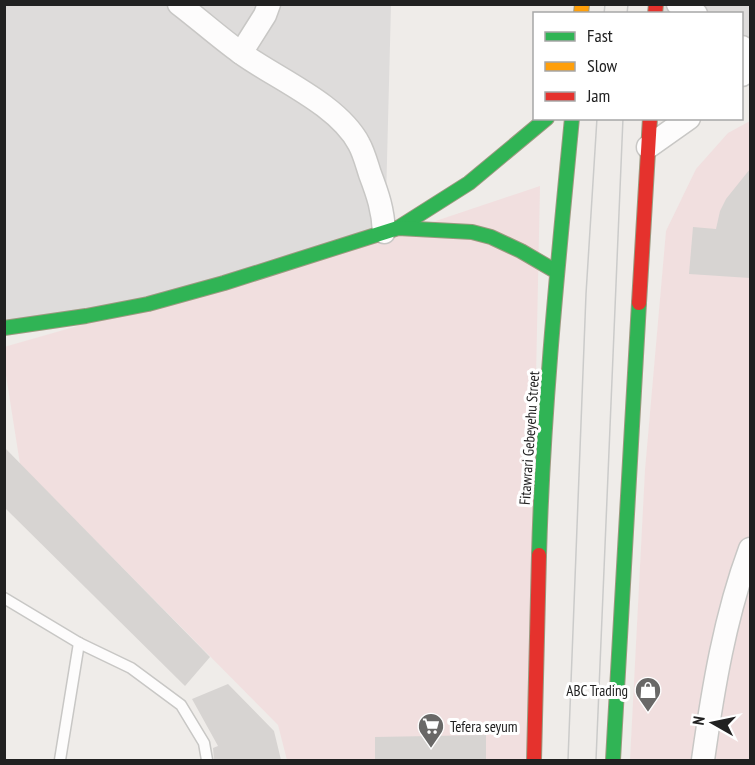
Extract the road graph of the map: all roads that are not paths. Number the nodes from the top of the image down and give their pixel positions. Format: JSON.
{"nodes":[{"id":1,"x":179,"y":4,"type":"edge"},
{"id":2,"x":269,"y":4,"type":"edge"},
{"id":3,"x":678,"y":4,"type":"edge"},
{"id":4,"x":692,"y":12,"type":"edge"},
{"id":5,"x":241,"y":53,"type":"junction"},
{"id":6,"x":545,"y":120,"type":"edge"},
{"id":7,"x":572,"y":120,"type":"edge"},
{"id":8,"x":650,"y":120,"type":"edge"},
{"id":9,"x":686,"y":120,"type":"edge"},
{"id":10,"x":648,"y":147,"type":"junction"},
{"id":11,"x":391,"y":230,"type":"junction"},
{"id":12,"x":557,"y":272,"type":"junction"},
{"id":13,"x":8,"y":323,"type":"edge"},
{"id":14,"x":750,"y":549,"type":"edge"},
{"id":15,"x":4,"y":598,"type":"edge"},
{"id":16,"x":78,"y":643,"type":"junction"},
{"id":17,"x":60,"y":760,"type":"edge"},
{"id":18,"x":207,"y":760,"type":"edge"},
{"id":19,"x":534,"y":760,"type":"edge"},
{"id":20,"x":613,"y":760,"type":"edge"},
{"id":21,"x":703,"y":760,"type":"edge"}],
"edges":[{"from":1,"to":5,"type":"street"},
{"from":2,"to":5,"type":"street"},
{"from":3,"to":4,"type":"street"},
{"from":5,"to":11,"type":"street"},
{"from":6,"to":11,"type":"main road"},
{"from":7,"to":12,"type":"main road","name":"Fitawrari Gebeyehu Street"},
{"from":8,"to":10,"type":"main road"},
{"from":9,"to":10,"type":"street"},
{"from":10,"to":20,"type":"main road"},
{"from":11,"to":12,"type":"main road"},
{"from":11,"to":13,"type":"main road"},
{"from":12,"to":19,"type":"main road","name":"Fitawrari Gebeyehu Street"},
{"from":14,"to":21,"type":"street"},
{"from":15,"to":16,"type":"lane"},
{"from":16,"to":17,"type":"lane"},
{"from":16,"to":18,"type":"lane"}]}
